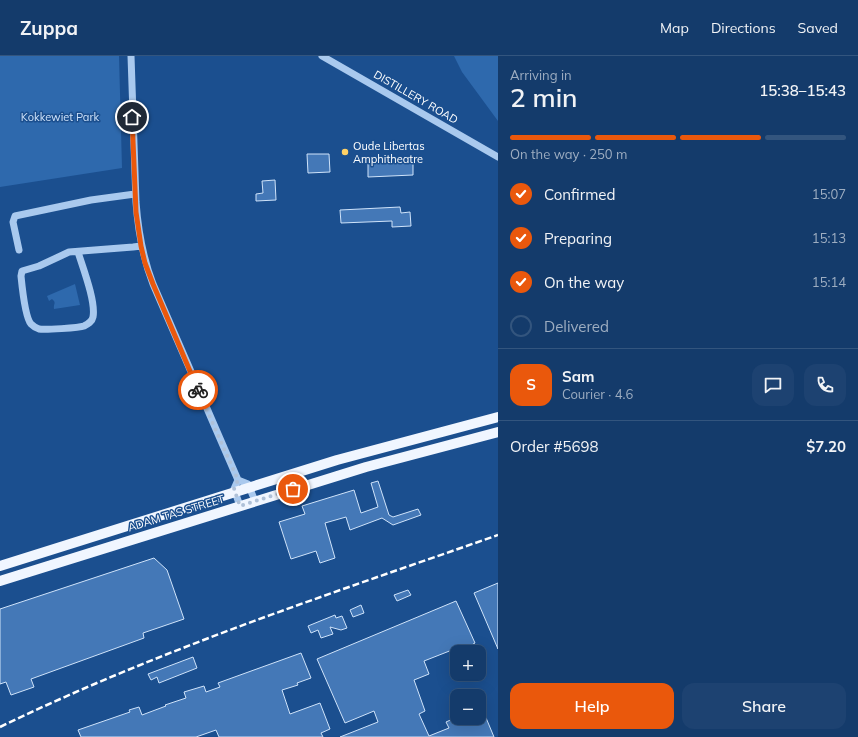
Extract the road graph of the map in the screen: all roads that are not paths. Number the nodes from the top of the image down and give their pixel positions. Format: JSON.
{"nodes":[{"id":1,"x":130,"y":56,"type":"edge"},
{"id":2,"x":322,"y":56,"type":"edge"},
{"id":3,"x":498,"y":157,"type":"edge"},
{"id":4,"x":135,"y":194,"type":"junction"},
{"id":5,"x":141,"y":246,"type":"junction"},
{"id":6,"x":19,"y":250,"type":"dead end"},
{"id":7,"x":78,"y":252,"type":"junction"},
{"id":8,"x":498,"y":417,"type":"edge"},
{"id":9,"x":498,"y":432,"type":"edge"},
{"id":10,"x":238,"y":480,"type":"junction"},
{"id":11,"x":249,"y":488,"type":"junction"},
{"id":12,"x":235,"y":492,"type":"junction"},
{"id":13,"x":255,"y":501,"type":"junction"},
{"id":14,"x":240,"y":506,"type":"junction"},
{"id":15,"x":0,"y":566,"type":"edge"},
{"id":16,"x":0,"y":581,"type":"edge"}],
"edges":[{"from":1,"to":4,"type":"street"},
{"from":2,"to":3,"type":"street","name":"DISTILLERY ROAD"},
{"from":4,"to":5,"type":"street"},
{"from":4,"to":6,"type":"street"},
{"from":5,"to":7,"type":"street"},
{"from":5,"to":10,"type":"street"},
{"from":7,"to":7,"type":"street"},
{"from":8,"to":11,"type":"main road","name":"ADAM TAS STREET"},
{"from":9,"to":13,"type":"main road","name":"ADAM TAS STREET"},
{"from":10,"to":11,"type":"street"},
{"from":10,"to":12,"type":"street"},
{"from":11,"to":12,"type":"main road","name":"ADAM TAS STREET"},
{"from":11,"to":13,"type":"street"},
{"from":12,"to":14,"type":"street"},
{"from":12,"to":15,"type":"main road","name":"ADAM TAS STREET"},
{"from":13,"to":14,"type":"main road","name":"ADAM TAS STREET"},
{"from":14,"to":16,"type":"main road","name":"ADAM TAS STREET"}]}
